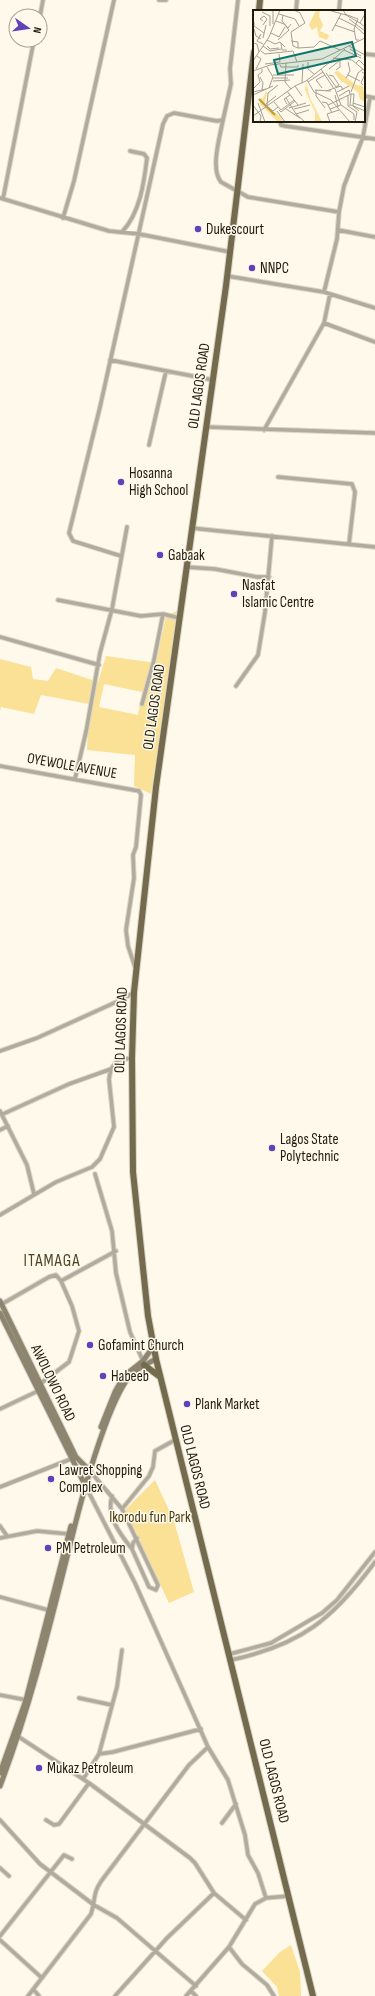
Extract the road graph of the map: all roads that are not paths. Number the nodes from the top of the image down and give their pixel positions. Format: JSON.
{"nodes":[{"id":1,"x":114,"y":0,"type":"edge"},
{"id":2,"x":159,"y":0,"type":"edge"},
{"id":3,"x":166,"y":0,"type":"edge"},
{"id":4,"x":238,"y":0,"type":"edge"},
{"id":5,"x":260,"y":0,"type":"edge"},
{"id":6,"x":297,"y":0,"type":"edge"},
{"id":7,"x":340,"y":0,"type":"edge"},
{"id":8,"x":259,"y":10,"type":"edge"},
{"id":9,"x":296,"y":10,"type":"edge"},
{"id":10,"x":339,"y":10,"type":"edge"},
{"id":11,"x":32,"y":48,"type":"edge"},
{"id":12,"x":365,"y":54,"type":"edge"},
{"id":13,"x":375,"y":55,"type":"edge"},
{"id":14,"x":253,"y":61,"type":"edge"},
{"id":15,"x":365,"y":96,"type":"edge"},
{"id":16,"x":370,"y":97,"type":"junction"},
{"id":17,"x":375,"y":98,"type":"edge"},
{"id":18,"x":223,"y":120,"type":"junction"},
{"id":19,"x":280,"y":122,"type":"edge"},
{"id":20,"x":363,"y":137,"type":"junction"},
{"id":21,"x":375,"y":139,"type":"edge"},
{"id":22,"x":130,"y":151,"type":"dead end"},
{"id":23,"x":238,"y":190,"type":"junction"},
{"id":24,"x":1,"y":198,"type":"edge"},
{"id":25,"x":339,"y":212,"type":"junction"},
{"id":26,"x":63,"y":218,"type":"junction"},
{"id":27,"x":338,"y":230,"type":"junction"},
{"id":28,"x":122,"y":232,"type":"junction"},
{"id":29,"x":139,"y":234,"type":"junction"},
{"id":30,"x":375,"y":237,"type":"edge"},
{"id":31,"x":230,"y":252,"type":"junction"},
{"id":32,"x":227,"y":276,"type":"junction"},
{"id":33,"x":324,"y":292,"type":"junction"},
{"id":34,"x":330,"y":294,"type":"junction"},
{"id":35,"x":375,"y":308,"type":"edge"},
{"id":36,"x":324,"y":323,"type":"junction"},
{"id":37,"x":375,"y":342,"type":"edge"},
{"id":38,"x":110,"y":360,"type":"junction"},
{"id":39,"x":166,"y":371,"type":"junction"},
{"id":40,"x":213,"y":380,"type":"junction"},
{"id":41,"x":207,"y":426,"type":"junction"},
{"id":42,"x":264,"y":430,"type":"junction"},
{"id":43,"x":375,"y":433,"type":"edge"},
{"id":44,"x":149,"y":445,"type":"dead end"},
{"id":45,"x":278,"y":477,"type":"dead end"},
{"id":46,"x":127,"y":527,"type":"dead end"},
{"id":47,"x":192,"y":528,"type":"junction"},
{"id":48,"x":272,"y":536,"type":"junction"},
{"id":49,"x":350,"y":544,"type":"junction"},
{"id":50,"x":375,"y":547,"type":"edge"},
{"id":51,"x":121,"y":556,"type":"junction"},
{"id":52,"x":186,"y":567,"type":"junction"},
{"id":53,"x":269,"y":577,"type":"junction"},
{"id":54,"x":58,"y":600,"type":"dead end"},
{"id":55,"x":112,"y":609,"type":"junction"},
{"id":56,"x":163,"y":614,"type":"junction"},
{"id":57,"x":179,"y":618,"type":"junction"},
{"id":58,"x":0,"y":637,"type":"edge"},
{"id":59,"x":99,"y":665,"type":"junction"},
{"id":60,"x":236,"y":686,"type":"dead end"},
{"id":61,"x":142,"y":704,"type":"dead end"},
{"id":62,"x":0,"y":766,"type":"edge"},
{"id":63,"x":75,"y":779,"type":"junction"},
{"id":64,"x":136,"y":970,"type":"junction"},
{"id":65,"x":134,"y":992,"type":"junction"},
{"id":66,"x":0,"y":1051,"type":"edge"},
{"id":67,"x":132,"y":1058,"type":"junction"},
{"id":68,"x":111,"y":1069,"type":"junction"},
{"id":69,"x":1,"y":1113,"type":"edge"},
{"id":70,"x":8,"y":1126,"type":"junction"},
{"id":71,"x":0,"y":1130,"type":"edge"},
{"id":72,"x":95,"y":1174,"type":"dead end"},
{"id":73,"x":34,"y":1194,"type":"junction"},
{"id":74,"x":0,"y":1215,"type":"edge"},
{"id":75,"x":116,"y":1251,"type":"junction"},
{"id":76,"x":61,"y":1281,"type":"junction"},
{"id":77,"x":1,"y":1303,"type":"edge"},
{"id":78,"x":0,"y":1315,"type":"edge"},
{"id":79,"x":153,"y":1347,"type":"junction"},
{"id":80,"x":156,"y":1359,"type":"junction"},
{"id":81,"x":143,"y":1363,"type":"junction"},
{"id":82,"x":159,"y":1376,"type":"junction"},
{"id":83,"x":40,"y":1384,"type":"junction"},
{"id":84,"x":38,"y":1391,"type":"junction"},
{"id":85,"x":0,"y":1410,"type":"edge"},
{"id":86,"x":175,"y":1440,"type":"junction"},
{"id":87,"x":71,"y":1459,"type":"junction"},
{"id":88,"x":88,"y":1470,"type":"junction"},
{"id":89,"x":84,"y":1483,"type":"junction"},
{"id":90,"x":0,"y":1488,"type":"edge"},
{"id":91,"x":112,"y":1496,"type":"junction"},
{"id":92,"x":122,"y":1509,"type":"junction"},
{"id":93,"x":0,"y":1526,"type":"edge"},
{"id":94,"x":69,"y":1534,"type":"junction"},
{"id":95,"x":7,"y":1536,"type":"junction"},
{"id":96,"x":0,"y":1538,"type":"edge"},
{"id":97,"x":137,"y":1538,"type":"junction"},
{"id":98,"x":132,"y":1549,"type":"junction"},
{"id":99,"x":375,"y":1552,"type":"edge"},
{"id":100,"x":375,"y":1562,"type":"edge"},
{"id":101,"x":0,"y":1597,"type":"edge"},
{"id":102,"x":48,"y":1610,"type":"junction"},
{"id":103,"x":122,"y":1650,"type":"dead end"},
{"id":104,"x":230,"y":1657,"type":"junction"},
{"id":105,"x":36,"y":1669,"type":"junction"},
{"id":106,"x":0,"y":1695,"type":"edge"},
{"id":107,"x":80,"y":1698,"type":"dead end"},
{"id":108,"x":26,"y":1700,"type":"junction"},
{"id":109,"x":112,"y":1705,"type":"junction"},
{"id":110,"x":201,"y":1728,"type":"junction"},
{"id":111,"x":19,"y":1737,"type":"junction"},
{"id":112,"x":208,"y":1747,"type":"junction"},
{"id":113,"x":98,"y":1754,"type":"junction"},
{"id":114,"x":1,"y":1769,"type":"edge"},
{"id":115,"x":83,"y":1779,"type":"junction"},
{"id":116,"x":89,"y":1783,"type":"junction"},
{"id":117,"x":0,"y":1786,"type":"edge"},
{"id":118,"x":236,"y":1804,"type":"junction"},
{"id":119,"x":0,"y":1820,"type":"edge"},
{"id":120,"x":46,"y":1820,"type":"dead end"},
{"id":121,"x":222,"y":1823,"type":"dead end"},
{"id":122,"x":144,"y":1825,"type":"junction"},
{"id":123,"x":72,"y":1859,"type":"dead end"},
{"id":124,"x":0,"y":1868,"type":"edge"},
{"id":125,"x":51,"y":1872,"type":"junction"},
{"id":126,"x":8,"y":1876,"type":"dead end"},
{"id":127,"x":214,"y":1894,"type":"junction"},
{"id":128,"x":289,"y":1896,"type":"junction"},
{"id":129,"x":266,"y":1898,"type":"junction"},
{"id":130,"x":94,"y":1905,"type":"junction"},
{"id":131,"x":246,"y":1920,"type":"junction"},
{"id":132,"x":0,"y":1936,"type":"edge"},
{"id":133,"x":0,"y":1940,"type":"edge"},
{"id":134,"x":229,"y":1947,"type":"junction"},
{"id":135,"x":156,"y":1950,"type":"junction"},
{"id":136,"x":42,"y":1978,"type":"junction"},
{"id":137,"x":196,"y":1986,"type":"junction"},
{"id":138,"x":34,"y":1990,"type":"junction"},
{"id":139,"x":191,"y":1991,"type":"junction"},
{"id":140,"x":28,"y":1996,"type":"edge"},
{"id":141,"x":39,"y":1996,"type":"edge"},
{"id":142,"x":115,"y":1996,"type":"edge"},
{"id":143,"x":186,"y":1996,"type":"edge"},
{"id":144,"x":196,"y":1996,"type":"edge"},
{"id":145,"x":274,"y":1996,"type":"edge"},
{"id":146,"x":313,"y":1996,"type":"edge"}],
"edges":[{"from":1,"to":26,"type":"street"},
{"from":2,"to":3,"type":"street"},
{"from":4,"to":18,"type":"street"},
{"from":5,"to":8,"type":"main road"},
{"from":6,"to":9,"type":"street"},
{"from":7,"to":10,"type":"street"},
{"from":11,"to":24,"type":"street"},
{"from":12,"to":13,"type":"street"},
{"from":14,"to":23,"type":"main road","name":"OLD LAGOS ROAD"},
{"from":15,"to":16,"type":"street"},
{"from":16,"to":17,"type":"street"},
{"from":16,"to":20,"type":"street"},
{"from":18,"to":23,"type":"street"},
{"from":18,"to":29,"type":"street"},
{"from":19,"to":20,"type":"street"},
{"from":20,"to":21,"type":"street"},
{"from":20,"to":25,"type":"street"},
{"from":22,"to":28,"type":"street"},
{"from":23,"to":25,"type":"street"},
{"from":23,"to":31,"type":"main road","name":"OLD LAGOS ROAD"},
{"from":24,"to":26,"type":"street"},
{"from":25,"to":27,"type":"street"},
{"from":26,"to":28,"type":"street"},
{"from":27,"to":30,"type":"street"},
{"from":27,"to":33,"type":"street"},
{"from":28,"to":29,"type":"street"},
{"from":29,"to":31,"type":"street"},
{"from":29,"to":38,"type":"street"},
{"from":31,"to":32,"type":"main road","name":"OLD LAGOS ROAD"},
{"from":32,"to":33,"type":"street"},
{"from":32,"to":40,"type":"main road","name":"OLD LAGOS ROAD"},
{"from":33,"to":34,"type":"street"},
{"from":34,"to":35,"type":"street"},
{"from":34,"to":36,"type":"street"},
{"from":36,"to":37,"type":"street"},
{"from":36,"to":42,"type":"street"},
{"from":38,"to":39,"type":"street"},
{"from":38,"to":51,"type":"street"},
{"from":39,"to":40,"type":"street"},
{"from":39,"to":44,"type":"street"},
{"from":40,"to":41,"type":"main road","name":"OLD LAGOS ROAD"},
{"from":41,"to":42,"type":"street"},
{"from":41,"to":47,"type":"main road","name":"OLD LAGOS ROAD"},
{"from":42,"to":43,"type":"street"},
{"from":45,"to":49,"type":"street"},
{"from":46,"to":51,"type":"street"},
{"from":47,"to":48,"type":"street"},
{"from":47,"to":52,"type":"main road","name":"OLD LAGOS ROAD"},
{"from":48,"to":49,"type":"street"},
{"from":48,"to":53,"type":"street"},
{"from":49,"to":50,"type":"street"},
{"from":51,"to":55,"type":"street"},
{"from":52,"to":53,"type":"street"},
{"from":52,"to":57,"type":"main road","name":"OLD LAGOS ROAD"},
{"from":53,"to":60,"type":"street"},
{"from":54,"to":55,"type":"street"},
{"from":55,"to":56,"type":"street"},
{"from":55,"to":59,"type":"street"},
{"from":56,"to":57,"type":"street"},
{"from":56,"to":61,"type":"street"},
{"from":57,"to":64,"type":"main road","name":"OLD LAGOS ROAD"},
{"from":58,"to":59,"type":"street"},
{"from":59,"to":63,"type":"street"},
{"from":62,"to":63,"type":"street","name":"OYEWOLE AVENUE"},
{"from":63,"to":64,"type":"street","name":"OYEWOLE AVENUE"},
{"from":64,"to":65,"type":"main road","name":"OLD LAGOS ROAD"},
{"from":65,"to":66,"type":"street"},
{"from":65,"to":67,"type":"main road","name":"OLD LAGOS ROAD"},
{"from":67,"to":68,"type":"street"},
{"from":67,"to":79,"type":"main road","name":"OLD LAGOS ROAD"},
{"from":68,"to":69,"type":"street"},
{"from":68,"to":73,"type":"street"},
{"from":69,"to":70,"type":"street"},
{"from":70,"to":71,"type":"street"},
{"from":70,"to":73,"type":"street"},
{"from":72,"to":75,"type":"street"},
{"from":73,"to":74,"type":"street"},
{"from":75,"to":76,"type":"street"},
{"from":75,"to":81,"type":"street"},
{"from":76,"to":77,"type":"street"},
{"from":76,"to":83,"type":"street"},
{"from":77,"to":83,"type":"main road","name":"AWOLOWO ROAD"},
{"from":78,"to":84,"type":"main road","name":"AWOLOWO ROAD"},
{"from":79,"to":80,"type":"main road","name":"OLD LAGOS ROAD"},
{"from":79,"to":81,"type":"main road"},
{"from":80,"to":81,"type":"main road"},
{"from":80,"to":82,"type":"main road","name":"OLD LAGOS ROAD"},
{"from":81,"to":82,"type":"main road"},
{"from":81,"to":88,"type":"main road"},
{"from":82,"to":86,"type":"main road","name":"OLD LAGOS ROAD"},
{"from":83,"to":88,"type":"main road","name":"AWOLOWO ROAD"},
{"from":84,"to":85,"type":"street"},
{"from":84,"to":87,"type":"main road","name":"AWOLOWO ROAD"},
{"from":86,"to":92,"type":"street"},
{"from":86,"to":104,"type":"main road","name":"OLD LAGOS ROAD"},
{"from":87,"to":89,"type":"main road","name":"AWOLOWO ROAD"},
{"from":87,"to":90,"type":"street"},
{"from":88,"to":89,"type":"main road"},
{"from":88,"to":91,"type":"street"},
{"from":89,"to":94,"type":"main road"},
{"from":89,"to":105,"type":"main road"},
{"from":89,"to":110,"type":"street"},
{"from":91,"to":92,"type":"street"},
{"from":91,"to":98,"type":"street"},
{"from":92,"to":97,"type":"street"},
{"from":93,"to":95,"type":"street"},
{"from":94,"to":95,"type":"street"},
{"from":94,"to":102,"type":"main road"},
{"from":95,"to":96,"type":"street"},
{"from":97,"to":98,"type":"street"},
{"from":97,"to":98,"type":"street"},
{"from":99,"to":104,"type":"street"},
{"from":100,"to":104,"type":"street"},
{"from":101,"to":102,"type":"street"},
{"from":102,"to":105,"type":"main road"},
{"from":103,"to":109,"type":"street"},
{"from":104,"to":128,"type":"main road","name":"OLD LAGOS ROAD"},
{"from":105,"to":108,"type":"main road"},
{"from":105,"to":111,"type":"main road"},
{"from":106,"to":108,"type":"street"},
{"from":107,"to":109,"type":"street"},
{"from":108,"to":114,"type":"main road"},
{"from":109,"to":113,"type":"street"},
{"from":110,"to":112,"type":"street"},
{"from":110,"to":113,"type":"street"},
{"from":111,"to":115,"type":"street"},
{"from":111,"to":117,"type":"main road"},
{"from":112,"to":118,"type":"street"},
{"from":112,"to":122,"type":"street"},
{"from":113,"to":115,"type":"street"},
{"from":115,"to":116,"type":"street"},
{"from":116,"to":120,"type":"street"},
{"from":116,"to":122,"type":"street"},
{"from":118,"to":121,"type":"street"},
{"from":118,"to":129,"type":"street"},
{"from":119,"to":125,"type":"street"},
{"from":122,"to":127,"type":"street"},
{"from":122,"to":130,"type":"street"},
{"from":123,"to":125,"type":"street"},
{"from":124,"to":126,"type":"street"},
{"from":125,"to":130,"type":"street"},
{"from":125,"to":132,"type":"street"},
{"from":127,"to":131,"type":"street"},
{"from":127,"to":135,"type":"street"},
{"from":128,"to":129,"type":"street"},
{"from":128,"to":146,"type":"main road","name":"OLD LAGOS ROAD"},
{"from":129,"to":131,"type":"street"},
{"from":130,"to":135,"type":"street"},
{"from":130,"to":136,"type":"street"},
{"from":131,"to":134,"type":"street"},
{"from":133,"to":136,"type":"street"},
{"from":134,"to":137,"type":"street"},
{"from":134,"to":145,"type":"street"},
{"from":135,"to":137,"type":"street"},
{"from":135,"to":142,"type":"street"},
{"from":136,"to":138,"type":"street"},
{"from":137,"to":139,"type":"street"},
{"from":138,"to":140,"type":"street"},
{"from":138,"to":141,"type":"street"},
{"from":139,"to":143,"type":"street"},
{"from":139,"to":144,"type":"street"}]}
